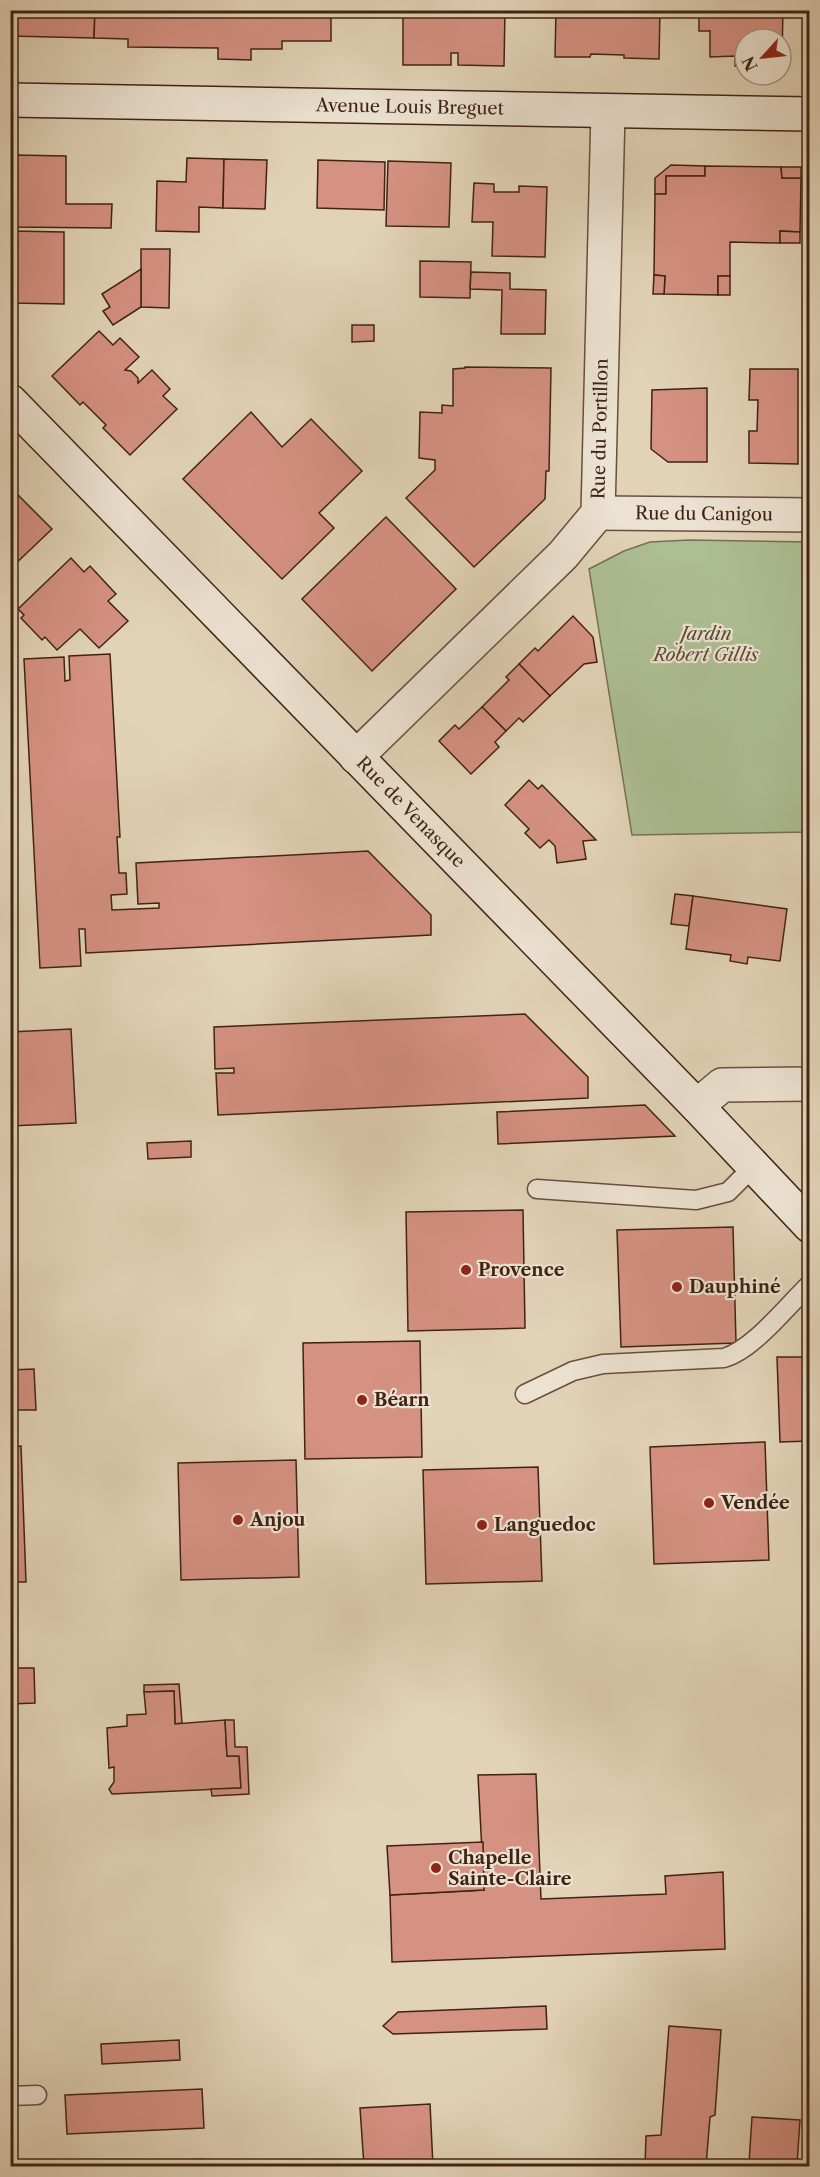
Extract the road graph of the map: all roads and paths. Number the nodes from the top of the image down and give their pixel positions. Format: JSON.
{"nodes":[{"id":1,"x":10,"y":100,"type":"edge"},
{"id":2,"x":608,"y":111,"type":"junction"},
{"id":3,"x":810,"y":114,"type":"edge"},
{"id":4,"x":10,"y":401,"type":"edge"},
{"id":5,"x":598,"y":513,"type":"junction"},
{"id":6,"x":810,"y":515,"type":"edge"},
{"id":7,"x":356,"y":757,"type":"junction"},
{"id":8,"x":810,"y":1084,"type":"edge"},
{"id":9,"x":697,"y":1106,"type":"junction"},
{"id":10,"x":753,"y":1167,"type":"junction"},
{"id":11,"x":537,"y":1189,"type":"dead end"},
{"id":12,"x":810,"y":1226,"type":"edge"},
{"id":13,"x":810,"y":1284,"type":"edge"},
{"id":14,"x":525,"y":1394,"type":"dead end"},
{"id":15,"x":37,"y":2095,"type":"dead end"},
{"id":16,"x":10,"y":2096,"type":"edge"}],
"edges":[{"from":1,"to":2,"type":"street","name":"Avenue Louis Breguet"},
{"from":2,"to":3,"type":"street","name":"Avenue Louis Breguet"},
{"from":2,"to":5,"type":"street","name":"Rue du Portillon"},
{"from":4,"to":7,"type":"street","name":"Rue de Venasque"},
{"from":5,"to":6,"type":"street","name":"Rue du Canigou"},
{"from":5,"to":7,"type":"street","name":"Rue du Portillon"},
{"from":7,"to":9,"type":"street","name":"Rue de Venasque"},
{"from":8,"to":9,"type":"street"},
{"from":9,"to":10,"type":"street","name":"Rue de Venasque"},
{"from":10,"to":11,"type":"lane"},
{"from":10,"to":12,"type":"street","name":"Rue de Venasque"},
{"from":13,"to":14,"type":"lane"},
{"from":15,"to":16,"type":"lane"}]}
